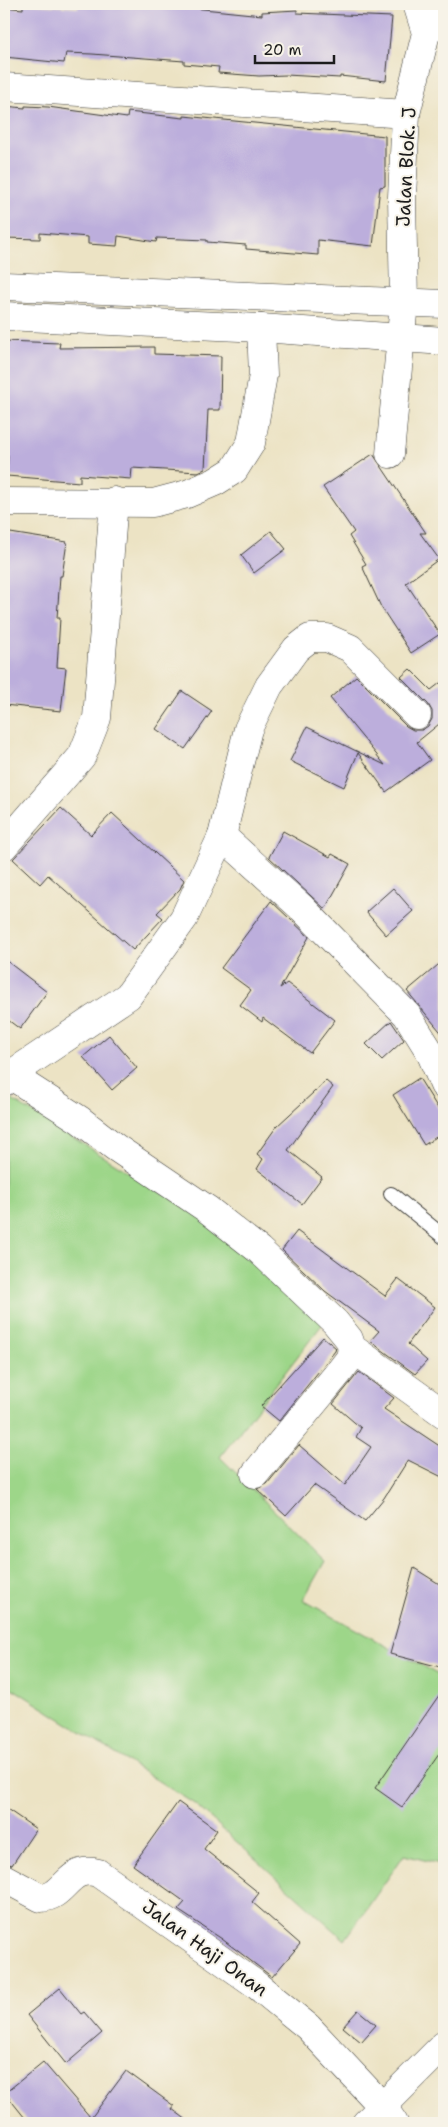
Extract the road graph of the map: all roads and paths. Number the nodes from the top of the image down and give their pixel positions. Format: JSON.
{"nodes":[{"id":1,"x":418,"y":4,"type":"edge"},
{"id":2,"x":444,"y":14,"type":"edge"},
{"id":3,"x":426,"y":33,"type":"junction"},
{"id":4,"x":4,"y":87,"type":"edge"},
{"id":5,"x":406,"y":114,"type":"junction"},
{"id":6,"x":4,"y":286,"type":"edge"},
{"id":7,"x":404,"y":303,"type":"junction"},
{"id":8,"x":444,"y":304,"type":"edge"},
{"id":9,"x":4,"y":316,"type":"edge"},
{"id":10,"x":261,"y":328,"type":"junction"},
{"id":11,"x":400,"y":338,"type":"junction"},
{"id":12,"x":444,"y":341,"type":"edge"},
{"id":13,"x":390,"y":454,"type":"dead end"},
{"id":14,"x":114,"y":501,"type":"junction"},
{"id":15,"x":4,"y":502,"type":"edge"},
{"id":16,"x":417,"y":715,"type":"dead end"},
{"id":17,"x":222,"y":836,"type":"junction"},
{"id":18,"x":4,"y":846,"type":"edge"},
{"id":19,"x":7,"y":1079,"type":"edge"},
{"id":20,"x":444,"y":1084,"type":"edge"},
{"id":21,"x":391,"y":1194,"type":"dead end"},
{"id":22,"x":444,"y":1236,"type":"edge"},
{"id":23,"x":352,"y":1348,"type":"junction"},
{"id":24,"x":444,"y":1414,"type":"edge"},
{"id":25,"x":255,"y":1474,"type":"dead end"},
{"id":26,"x":4,"y":1878,"type":"edge"},
{"id":27,"x":444,"y":2045,"type":"edge"},
{"id":28,"x":381,"y":2118,"type":"edge"}],
"edges":[{"from":1,"to":3,"type":"street"},
{"from":2,"to":3,"type":"street"},
{"from":3,"to":5,"type":"street","name":"Jalan Blok. J"},
{"from":4,"to":5,"type":"street"},
{"from":5,"to":7,"type":"street","name":"Jalan Blok. J"},
{"from":6,"to":7,"type":"street"},
{"from":7,"to":8,"type":"street"},
{"from":7,"to":11,"type":"street","name":"Jalan Blok. J"},
{"from":9,"to":10,"type":"street"},
{"from":10,"to":11,"type":"street"},
{"from":10,"to":14,"type":"street"},
{"from":11,"to":12,"type":"street"},
{"from":11,"to":13,"type":"street","name":"Jalan Blok. J"},
{"from":14,"to":15,"type":"street"},
{"from":14,"to":18,"type":"street"},
{"from":16,"to":17,"type":"street"},
{"from":17,"to":19,"type":"street"},
{"from":17,"to":20,"type":"street"},
{"from":19,"to":23,"type":"street"},
{"from":21,"to":22,"type":"lane"},
{"from":23,"to":24,"type":"street"},
{"from":23,"to":25,"type":"street"},
{"from":26,"to":28,"type":"street","name":"Jalan Haji Onan"},
{"from":27,"to":28,"type":"street"}]}
